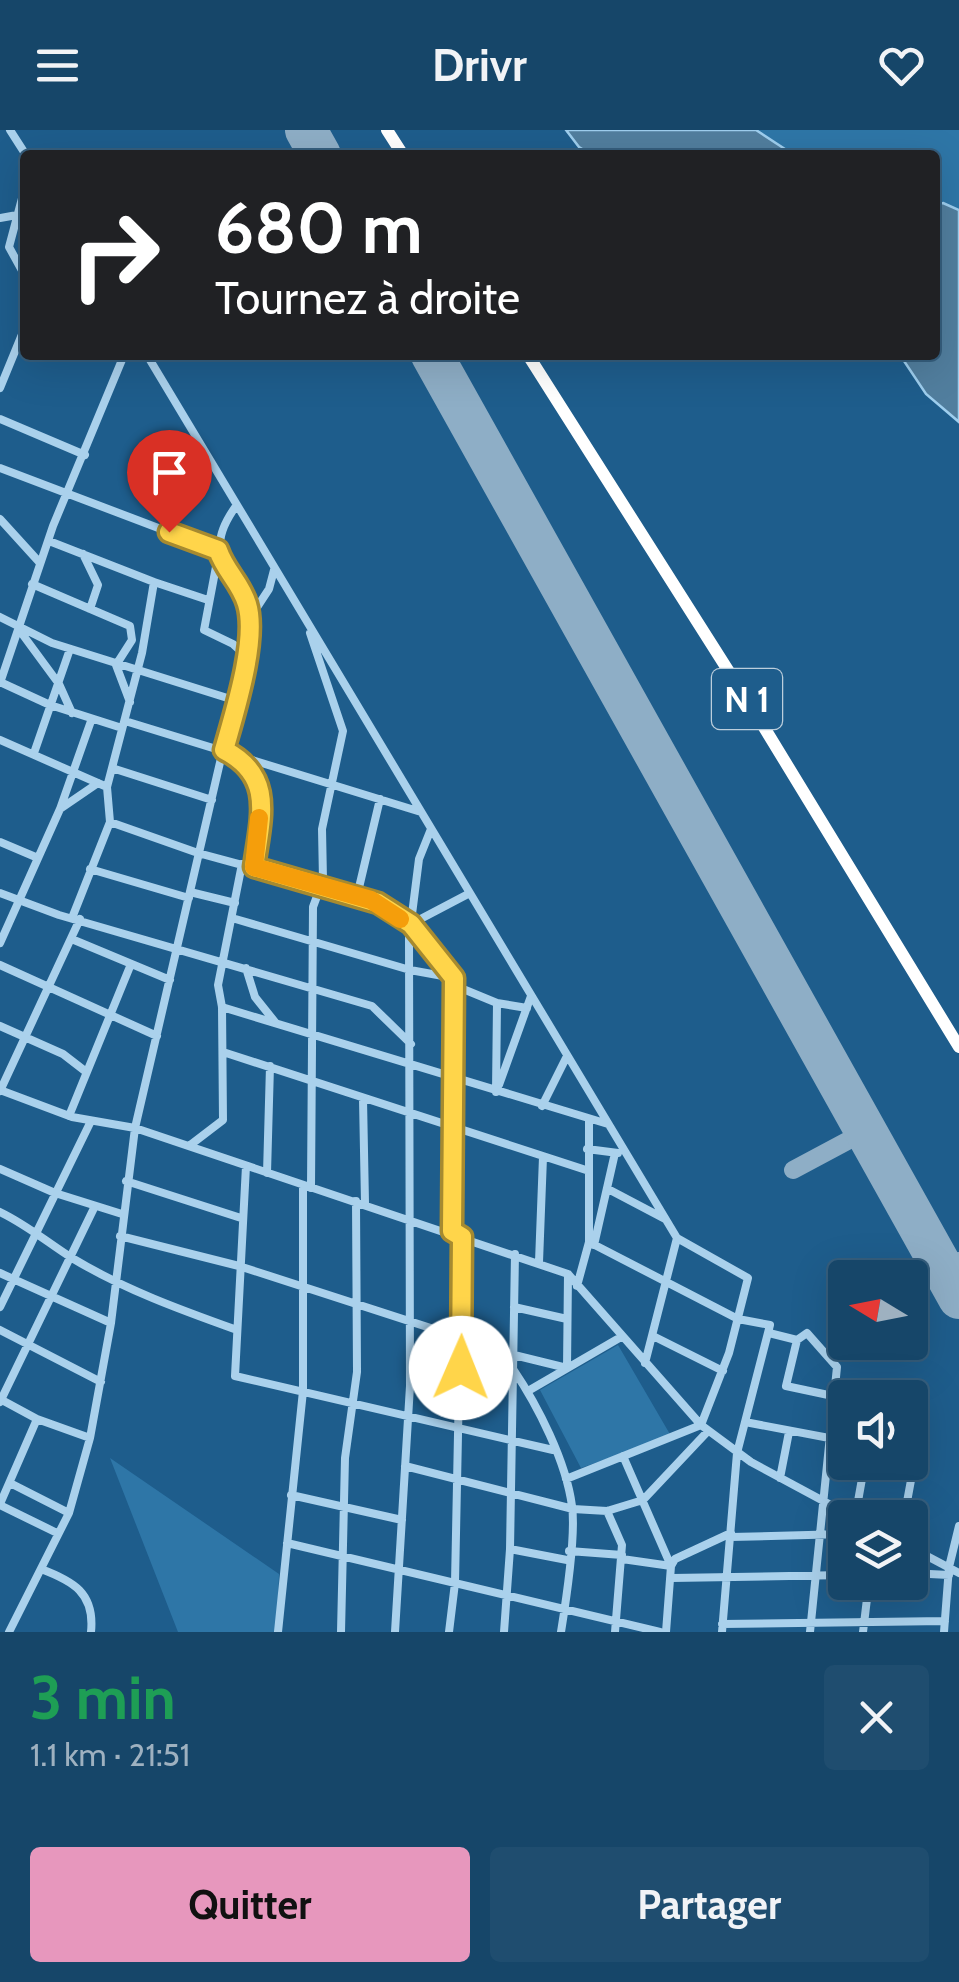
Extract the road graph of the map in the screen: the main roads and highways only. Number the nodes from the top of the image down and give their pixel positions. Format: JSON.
{"nodes":[{"id":1,"x":531,"y":360,"type":"edge"},
{"id":2,"x":959,"y":1048,"type":"edge"}],
"edges":[{"from":1,"to":2,"type":"highway","number":"N 1"}]}
